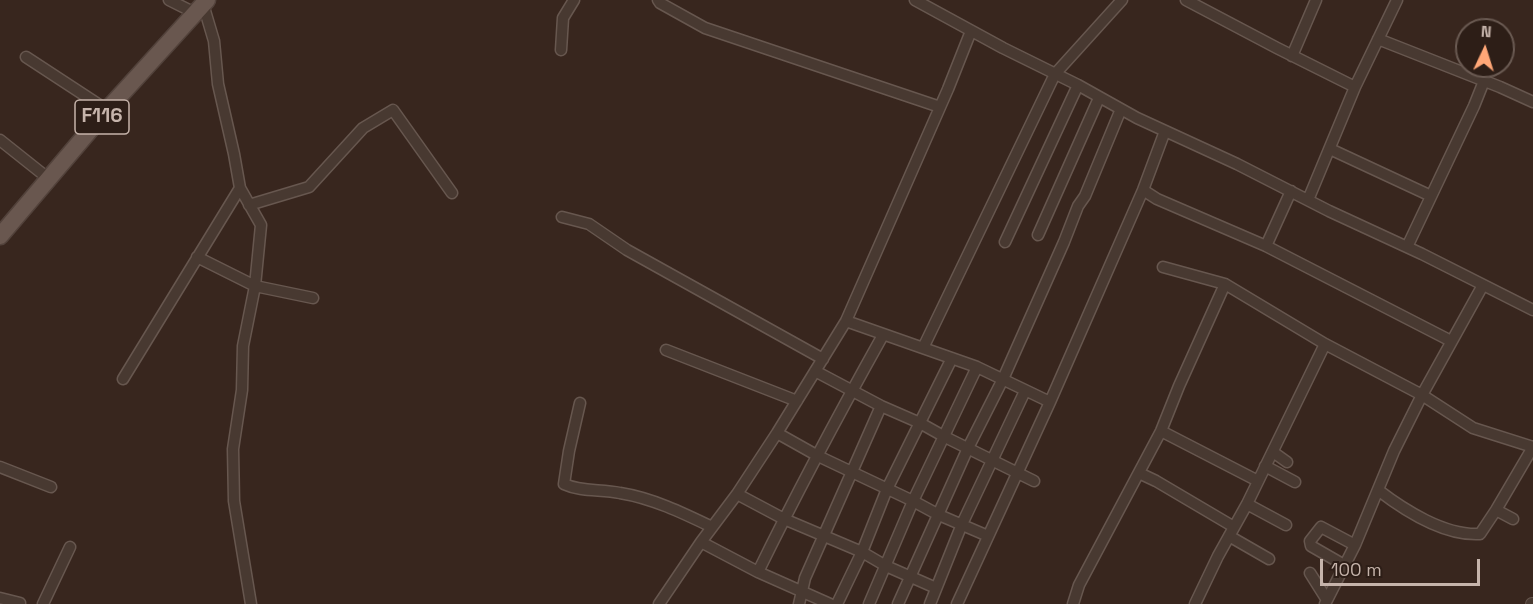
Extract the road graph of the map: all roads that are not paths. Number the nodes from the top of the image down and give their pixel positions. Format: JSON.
{"nodes":[{"id":1,"x":169,"y":0,"type":"edge"},
{"id":2,"x":574,"y":0,"type":"edge"},
{"id":3,"x":658,"y":0,"type":"edge"},
{"id":4,"x":915,"y":0,"type":"edge"},
{"id":5,"x":1122,"y":0,"type":"edge"},
{"id":6,"x":1186,"y":0,"type":"edge"},
{"id":7,"x":1316,"y":0,"type":"edge"},
{"id":8,"x":1397,"y":0,"type":"edge"},
{"id":9,"x":202,"y":6,"type":"edge"},
{"id":10,"x":971,"y":31,"type":"junction"},
{"id":11,"x":1378,"y":39,"type":"junction"},
{"id":12,"x":561,"y":50,"type":"dead end"},
{"id":13,"x":1292,"y":56,"type":"junction"},
{"id":14,"x":26,"y":57,"type":"dead end"},
{"id":15,"x":1054,"y":74,"type":"junction"},
{"id":16,"x":1484,"y":81,"type":"junction"},
{"id":17,"x":1078,"y":85,"type":"junction"},
{"id":18,"x":1355,"y":87,"type":"junction"},
{"id":19,"x":1099,"y":98,"type":"junction"},
{"id":20,"x":1533,"y":102,"type":"edge"},
{"id":21,"x":940,"y":107,"type":"junction"},
{"id":22,"x":1121,"y":109,"type":"junction"},
{"id":23,"x":107,"y":110,"type":"junction"},
{"id":24,"x":1165,"y":130,"type":"junction"},
{"id":25,"x":0,"y":140,"type":"edge"},
{"id":26,"x":1330,"y":149,"type":"junction"},
{"id":27,"x":49,"y":179,"type":"junction"},
{"id":28,"x":240,"y":188,"type":"junction"},
{"id":29,"x":1143,"y":190,"type":"junction"},
{"id":30,"x":1291,"y":191,"type":"junction"},
{"id":31,"x":452,"y":193,"type":"dead end"},
{"id":32,"x":1431,"y":196,"type":"junction"},
{"id":33,"x":1308,"y":200,"type":"junction"},
{"id":34,"x":249,"y":205,"type":"junction"},
{"id":35,"x":562,"y":217,"type":"dead end"},
{"id":36,"x":1038,"y":235,"type":"dead end"},
{"id":37,"x":0,"y":236,"type":"edge"},
{"id":38,"x":1005,"y":242,"type":"dead end"},
{"id":39,"x":1266,"y":246,"type":"junction"},
{"id":40,"x":1407,"y":247,"type":"junction"},
{"id":41,"x":197,"y":257,"type":"junction"},
{"id":42,"x":1163,"y":267,"type":"dead end"},
{"id":43,"x":1225,"y":284,"type":"junction"},
{"id":44,"x":1483,"y":285,"type":"junction"},
{"id":45,"x":255,"y":286,"type":"junction"},
{"id":46,"x":313,"y":298,"type":"dead end"},
{"id":47,"x":1533,"y":310,"type":"edge"},
{"id":48,"x":846,"y":321,"type":"junction"},
{"id":49,"x":883,"y":335,"type":"junction"},
{"id":50,"x":1451,"y":341,"type":"junction"},
{"id":51,"x":1325,"y":344,"type":"junction"},
{"id":52,"x":923,"y":348,"type":"junction"},
{"id":53,"x":666,"y":350,"type":"dead end"},
{"id":54,"x":823,"y":358,"type":"junction"},
{"id":55,"x":952,"y":358,"type":"junction"},
{"id":56,"x":977,"y":367,"type":"junction"},
{"id":57,"x":815,"y":371,"type":"junction"},
{"id":58,"x":123,"y":379,"type":"dead end"},
{"id":59,"x":1003,"y":379,"type":"junction"},
{"id":60,"x":852,"y":391,"type":"junction"},
{"id":61,"x":1025,"y":391,"type":"junction"},
{"id":62,"x":1422,"y":395,"type":"junction"},
{"id":63,"x":797,"y":401,"type":"junction"},
{"id":64,"x":1050,"y":402,"type":"junction"},
{"id":65,"x":580,"y":403,"type":"dead end"},
{"id":66,"x":880,"y":406,"type":"junction"},
{"id":67,"x":920,"y":423,"type":"junction"},
{"id":68,"x":1161,"y":431,"type":"junction"},
{"id":69,"x":777,"y":433,"type":"junction"},
{"id":70,"x":945,"y":437,"type":"junction"},
{"id":71,"x":1533,"y":447,"type":"edge"},
{"id":72,"x":968,"y":448,"type":"junction"},
{"id":73,"x":1273,"y":452,"type":"junction"},
{"id":74,"x":818,"y":456,"type":"junction"},
{"id":75,"x":993,"y":460,"type":"junction"},
{"id":76,"x":1287,"y":462,"type":"dead end"},
{"id":77,"x":1265,"y":466,"type":"junction"},
{"id":78,"x":0,"y":467,"type":"edge"},
{"id":79,"x":852,"y":471,"type":"junction"},
{"id":80,"x":1017,"y":472,"type":"junction"},
{"id":81,"x":1139,"y":473,"type":"junction"},
{"id":82,"x":1034,"y":481,"type":"dead end"},
{"id":83,"x":1258,"y":481,"type":"junction"},
{"id":84,"x":1294,"y":482,"type":"dead end"},
{"id":85,"x":51,"y":488,"type":"dead end"},
{"id":86,"x":887,"y":489,"type":"junction"},
{"id":87,"x":1377,"y":490,"type":"junction"},
{"id":88,"x":737,"y":494,"type":"junction"},
{"id":89,"x":913,"y":501,"type":"junction"},
{"id":90,"x":1247,"y":504,"type":"junction"},
{"id":91,"x":1496,"y":510,"type":"junction"},
{"id":92,"x":939,"y":515,"type":"junction"},
{"id":93,"x":784,"y":519,"type":"junction"},
{"id":94,"x":1513,"y":519,"type":"dead end"},
{"id":95,"x":962,"y":524,"type":"junction"},
{"id":96,"x":1286,"y":525,"type":"dead end"},
{"id":97,"x":712,"y":527,"type":"junction"},
{"id":98,"x":1231,"y":532,"type":"junction"},
{"id":99,"x":824,"y":535,"type":"junction"},
{"id":100,"x":988,"y":536,"type":"junction"},
{"id":101,"x":701,"y":542,"type":"junction"},
{"id":102,"x":1355,"y":545,"type":"junction"},
{"id":103,"x":70,"y":547,"type":"dead end"},
{"id":104,"x":862,"y":552,"type":"junction"},
{"id":105,"x":1269,"y":559,"type":"dead end"},
{"id":106,"x":1344,"y":564,"type":"junction"},
{"id":107,"x":886,"y":566,"type":"junction"},
{"id":108,"x":758,"y":572,"type":"junction"},
{"id":109,"x":1310,"y":573,"type":"dead end"},
{"id":110,"x":910,"y":577,"type":"junction"},
{"id":111,"x":936,"y":588,"type":"junction"},
{"id":112,"x":801,"y":591,"type":"junction"},
{"id":113,"x":0,"y":598,"type":"edge"},
{"id":114,"x":1326,"y":602,"type":"edge"},
{"id":115,"x":20,"y":603,"type":"edge"},
{"id":116,"x":43,"y":604,"type":"edge"},
{"id":117,"x":251,"y":604,"type":"edge"},
{"id":118,"x":659,"y":604,"type":"edge"},
{"id":119,"x":799,"y":604,"type":"edge"},
{"id":120,"x":830,"y":604,"type":"edge"},
{"id":121,"x":837,"y":604,"type":"edge"},
{"id":122,"x":869,"y":604,"type":"edge"},
{"id":123,"x":898,"y":604,"type":"edge"},
{"id":124,"x":930,"y":604,"type":"edge"},
{"id":125,"x":957,"y":604,"type":"edge"},
{"id":126,"x":1073,"y":604,"type":"edge"},
{"id":127,"x":1195,"y":604,"type":"edge"}],
"edges":[{"from":1,"to":9,"type":"street"},
{"from":2,"to":12,"type":"street"},
{"from":3,"to":21,"type":"street"},
{"from":4,"to":10,"type":"street"},
{"from":5,"to":15,"type":"street"},
{"from":6,"to":13,"type":"street"},
{"from":7,"to":13,"type":"street"},
{"from":8,"to":11,"type":"street"},
{"from":9,"to":23,"type":"main road","number":"F116"},
{"from":9,"to":28,"type":"street"},
{"from":10,"to":15,"type":"street"},
{"from":10,"to":21,"type":"street"},
{"from":11,"to":16,"type":"street"},
{"from":11,"to":18,"type":"street"},
{"from":13,"to":18,"type":"street"},
{"from":14,"to":23,"type":"street"},
{"from":15,"to":17,"type":"street"},
{"from":15,"to":52,"type":"street"},
{"from":16,"to":20,"type":"street"},
{"from":16,"to":32,"type":"street"},
{"from":17,"to":19,"type":"street"},
{"from":17,"to":38,"type":"street"},
{"from":18,"to":26,"type":"street"},
{"from":19,"to":22,"type":"street"},
{"from":19,"to":36,"type":"street"},
{"from":21,"to":48,"type":"street"},
{"from":22,"to":24,"type":"street"},
{"from":22,"to":59,"type":"street"},
{"from":23,"to":27,"type":"main road","number":"F116"},
{"from":24,"to":29,"type":"street"},
{"from":24,"to":30,"type":"street"},
{"from":25,"to":27,"type":"street"},
{"from":26,"to":32,"type":"street"},
{"from":26,"to":33,"type":"street"},
{"from":27,"to":37,"type":"main road","number":"F116"},
{"from":28,"to":34,"type":"street"},
{"from":28,"to":41,"type":"street"},
{"from":29,"to":39,"type":"street"},
{"from":29,"to":64,"type":"street"},
{"from":30,"to":33,"type":"street"},
{"from":30,"to":39,"type":"street"},
{"from":31,"to":34,"type":"street"},
{"from":32,"to":40,"type":"street"},
{"from":33,"to":40,"type":"street"},
{"from":34,"to":45,"type":"street"},
{"from":35,"to":54,"type":"street"},
{"from":39,"to":50,"type":"street"},
{"from":40,"to":44,"type":"street"},
{"from":41,"to":45,"type":"street"},
{"from":41,"to":58,"type":"street"},
{"from":42,"to":43,"type":"street"},
{"from":43,"to":51,"type":"street"},
{"from":43,"to":68,"type":"street"},
{"from":44,"to":47,"type":"street"},
{"from":44,"to":50,"type":"street"},
{"from":45,"to":46,"type":"street"},
{"from":45,"to":117,"type":"street"},
{"from":48,"to":49,"type":"street"},
{"from":48,"to":54,"type":"street"},
{"from":49,"to":52,"type":"street"},
{"from":49,"to":60,"type":"street"},
{"from":50,"to":62,"type":"street"},
{"from":51,"to":62,"type":"street"},
{"from":51,"to":73,"type":"street"},
{"from":52,"to":55,"type":"street"},
{"from":53,"to":63,"type":"street"},
{"from":54,"to":57,"type":"street"},
{"from":55,"to":56,"type":"street"},
{"from":55,"to":67,"type":"street"},
{"from":56,"to":59,"type":"street"},
{"from":56,"to":70,"type":"street"},
{"from":57,"to":60,"type":"street"},
{"from":57,"to":63,"type":"street"},
{"from":59,"to":61,"type":"street"},
{"from":59,"to":72,"type":"street"},
{"from":60,"to":66,"type":"street"},
{"from":60,"to":74,"type":"street"},
{"from":61,"to":64,"type":"street"},
{"from":61,"to":75,"type":"street"},
{"from":62,"to":71,"type":"street"},
{"from":62,"to":87,"type":"street"},
{"from":63,"to":69,"type":"street"},
{"from":64,"to":80,"type":"street"},
{"from":65,"to":97,"type":"street"},
{"from":66,"to":67,"type":"street"},
{"from":66,"to":79,"type":"street"},
{"from":67,"to":70,"type":"street"},
{"from":67,"to":86,"type":"street"},
{"from":68,"to":81,"type":"street"},
{"from":68,"to":83,"type":"street"},
{"from":69,"to":74,"type":"street"},
{"from":69,"to":88,"type":"street"},
{"from":70,"to":72,"type":"street"},
{"from":70,"to":89,"type":"street"},
{"from":71,"to":91,"type":"street"},
{"from":72,"to":75,"type":"street"},
{"from":72,"to":92,"type":"street"},
{"from":73,"to":76,"type":"street"},
{"from":73,"to":77,"type":"street"},
{"from":74,"to":79,"type":"street"},
{"from":74,"to":93,"type":"street"},
{"from":75,"to":80,"type":"street"},
{"from":75,"to":95,"type":"street"},
{"from":77,"to":83,"type":"street"},
{"from":77,"to":84,"type":"street"},
{"from":78,"to":85,"type":"street"},
{"from":79,"to":86,"type":"street"},
{"from":79,"to":99,"type":"street"},
{"from":80,"to":82,"type":"street"},
{"from":80,"to":100,"type":"street"},
{"from":81,"to":98,"type":"street"},
{"from":81,"to":126,"type":"street"},
{"from":83,"to":90,"type":"street"},
{"from":86,"to":89,"type":"street"},
{"from":86,"to":104,"type":"street"},
{"from":87,"to":91,"type":"street"},
{"from":87,"to":102,"type":"street"},
{"from":88,"to":93,"type":"street"},
{"from":88,"to":97,"type":"street"},
{"from":89,"to":92,"type":"street"},
{"from":89,"to":107,"type":"street"},
{"from":90,"to":96,"type":"street"},
{"from":90,"to":98,"type":"street"},
{"from":91,"to":94,"type":"street"},
{"from":92,"to":95,"type":"street"},
{"from":92,"to":110,"type":"street"},
{"from":93,"to":99,"type":"street"},
{"from":93,"to":108,"type":"street"},
{"from":95,"to":100,"type":"street"},
{"from":95,"to":111,"type":"street"},
{"from":97,"to":101,"type":"street"},
{"from":98,"to":105,"type":"street"},
{"from":98,"to":127,"type":"street"},
{"from":99,"to":104,"type":"street"},
{"from":99,"to":112,"type":"street"},
{"from":100,"to":125,"type":"street"},
{"from":101,"to":108,"type":"street"},
{"from":101,"to":118,"type":"street"},
{"from":102,"to":106,"type":"street"},
{"from":102,"to":106,"type":"street"},
{"from":103,"to":116,"type":"street"},
{"from":104,"to":107,"type":"street"},
{"from":104,"to":121,"type":"street"},
{"from":106,"to":114,"type":"street"},
{"from":107,"to":110,"type":"street"},
{"from":107,"to":122,"type":"street"},
{"from":108,"to":112,"type":"street"},
{"from":109,"to":114,"type":"street"},
{"from":110,"to":111,"type":"street"},
{"from":110,"to":123,"type":"street"},
{"from":111,"to":124,"type":"street"},
{"from":112,"to":119,"type":"street"},
{"from":112,"to":120,"type":"street"},
{"from":113,"to":115,"type":"street"}]}
